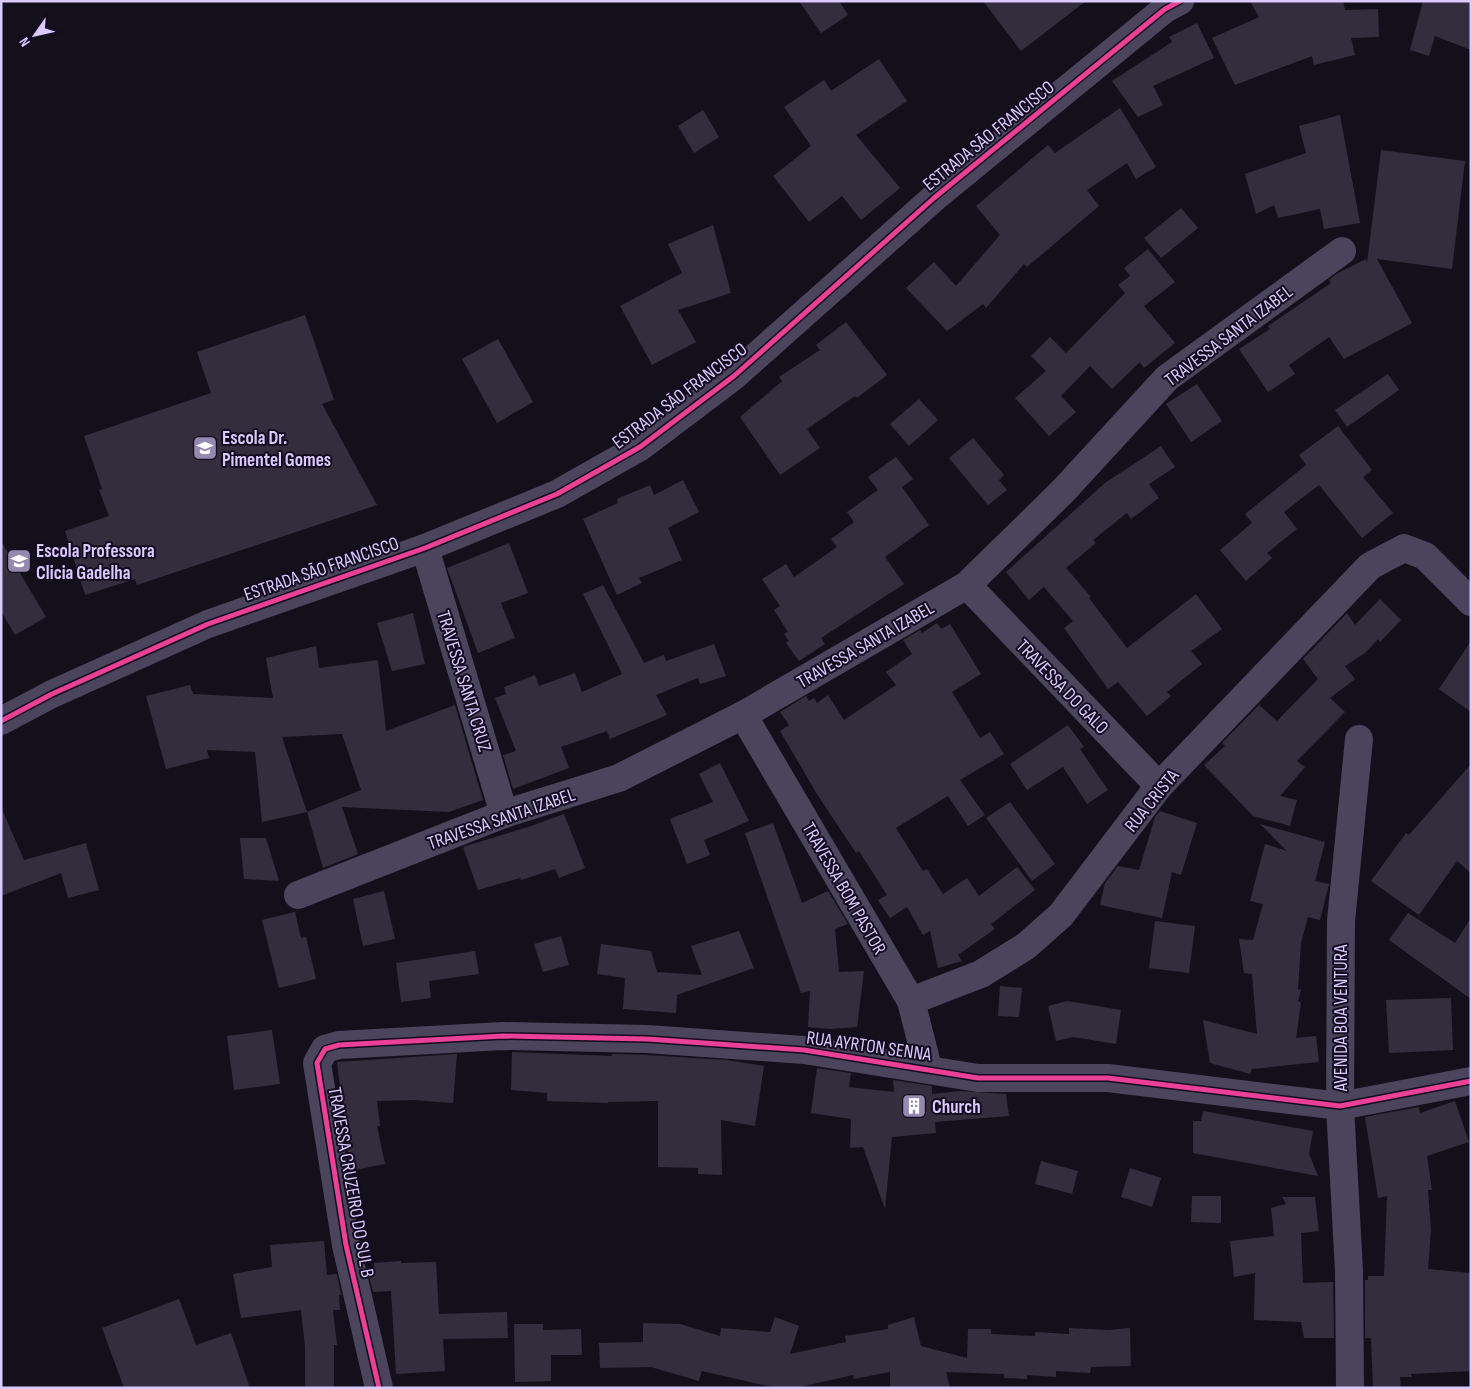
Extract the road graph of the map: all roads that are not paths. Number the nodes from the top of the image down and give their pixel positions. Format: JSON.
{"nodes":[{"id":1,"x":1180,"y":1,"type":"edge"},
{"id":2,"x":1342,"y":251,"type":"dead end"},
{"id":3,"x":425,"y":548,"type":"junction"},
{"id":4,"x":967,"y":585,"type":"junction"},
{"id":5,"x":1471,"y":602,"type":"edge"},
{"id":6,"x":744,"y":714,"type":"junction"},
{"id":7,"x":1,"y":721,"type":"edge"},
{"id":8,"x":1359,"y":739,"type":"dead end"},
{"id":9,"x":1159,"y":786,"type":"junction"},
{"id":10,"x":504,"y":814,"type":"junction"},
{"id":11,"x":298,"y":895,"type":"dead end"},
{"id":12,"x":911,"y":1001,"type":"junction"},
{"id":13,"x":392,"y":1041,"type":"joint"},
{"id":14,"x":928,"y":1068,"type":"junction"},
{"id":15,"x":1471,"y":1081,"type":"edge"},
{"id":16,"x":1340,"y":1106,"type":"junction"},
{"id":17,"x":379,"y":1388,"type":"edge"},
{"id":18,"x":1350,"y":1388,"type":"edge"}],
"edges":[{"from":1,"to":3,"type":"street","name":"ESTRADA SÃO FRANCISCO"},
{"from":2,"to":4,"type":"street","name":"TRAVESSA SANTA IZABEL"},
{"from":3,"to":7,"type":"street","name":"ESTRADA SÃO FRANCISCO"},
{"from":3,"to":10,"type":"street","name":"TRAVESSA SANTA CRUZ"},
{"from":4,"to":6,"type":"street","name":"TRAVESSA SANTA IZABEL"},
{"from":4,"to":9,"type":"street","name":"TRAVESSA DO GALO"},
{"from":5,"to":9,"type":"street","name":"RUA CRISTA"},
{"from":6,"to":10,"type":"street","name":"TRAVESSA SANTA IZABEL"},
{"from":6,"to":12,"type":"street","name":"TRAVESSA BOM PASTOR"},
{"from":8,"to":16,"type":"street","name":"AVENIDA BOA VENTURA"},
{"from":9,"to":12,"type":"street","name":"RUA CRISTA"},
{"from":10,"to":11,"type":"street","name":"TRAVESSA SANTA IZABEL"},
{"from":12,"to":14,"type":"street","name":"TRAVESSA BOM PASTOR"},
{"from":13,"to":14,"type":"street","name":"RUA AYRTON SENNA"},
{"from":13,"to":17,"type":"street","name":"TRAVESSA CRUZEIRO DO SUL B"},
{"from":14,"to":16,"type":"street","name":"RUA AYRTON SENNA"},
{"from":15,"to":16,"type":"street","name":"RUA AYRTON SENNA"},
{"from":16,"to":18,"type":"street","name":"AVENIDA BOA VENTURA"}]}
